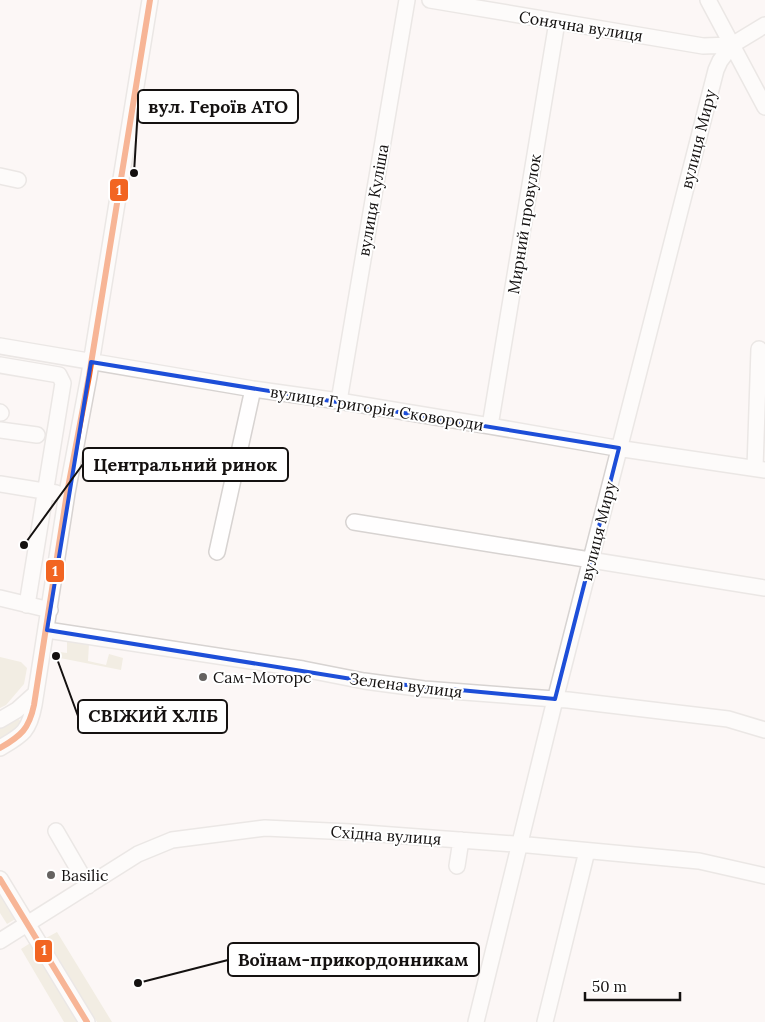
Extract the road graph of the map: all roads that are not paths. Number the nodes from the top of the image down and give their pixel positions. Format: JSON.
{"nodes":[{"id":1,"x":150,"y":0,"type":"edge"},
{"id":2,"x":406,"y":0,"type":"edge"},
{"id":3,"x":430,"y":0,"type":"edge"},
{"id":4,"x":708,"y":0,"type":"edge"},
{"id":5,"x":557,"y":22,"type":"junction"},
{"id":6,"x":765,"y":25,"type":"edge"},
{"id":7,"x":732,"y":45,"type":"junction"},
{"id":8,"x":765,"y":107,"type":"edge"},
{"id":9,"x":0,"y":176,"type":"edge"},
{"id":10,"x":18,"y":180,"type":"dead end"},
{"id":11,"x":0,"y":346,"type":"edge"},
{"id":12,"x":759,"y":349,"type":"dead end"},
{"id":13,"x":92,"y":362,"type":"junction"},
{"id":14,"x":0,"y":365,"type":"edge"},
{"id":15,"x":253,"y":388,"type":"junction"},
{"id":16,"x":339,"y":401,"type":"junction"},
{"id":17,"x":490,"y":426,"type":"junction"},
{"id":18,"x":0,"y":430,"type":"edge"},
{"id":19,"x":36,"y":435,"type":"dead end"},
{"id":20,"x":619,"y":448,"type":"junction"},
{"id":21,"x":760,"y":469,"type":"edge"},
{"id":22,"x":0,"y":484,"type":"edge"},
{"id":23,"x":46,"y":492,"type":"junction"},
{"id":24,"x":67,"y":495,"type":"junction"},
{"id":25,"x":354,"y":522,"type":"dead end"},
{"id":26,"x":217,"y":552,"type":"dead end"},
{"id":27,"x":590,"y":560,"type":"junction"},
{"id":28,"x":765,"y":588,"type":"edge"},
{"id":29,"x":0,"y":598,"type":"edge"},
{"id":30,"x":27,"y":605,"type":"junction"},
{"id":31,"x":50,"y":610,"type":"junction"},
{"id":32,"x":46,"y":630,"type":"junction"},
{"id":33,"x":36,"y":693,"type":"junction"},
{"id":34,"x":555,"y":699,"type":"junction"},
{"id":35,"x":0,"y":720,"type":"edge"},
{"id":36,"x":765,"y":730,"type":"edge"},
{"id":37,"x":0,"y":748,"type":"edge"},
{"id":38,"x":56,"y":831,"type":"dead end"},
{"id":39,"x":461,"y":840,"type":"junction"},
{"id":40,"x":519,"y":845,"type":"junction"},
{"id":41,"x":587,"y":851,"type":"junction"},
{"id":42,"x":457,"y":866,"type":"dead end"},
{"id":43,"x":765,"y":876,"type":"edge"},
{"id":44,"x":0,"y":878,"type":"edge"},
{"id":45,"x":88,"y":886,"type":"junction"},
{"id":46,"x":29,"y":924,"type":"junction"},
{"id":47,"x":0,"y":941,"type":"edge"},
{"id":48,"x":87,"y":1022,"type":"edge"},
{"id":49,"x":476,"y":1022,"type":"edge"},
{"id":50,"x":545,"y":1022,"type":"edge"}],
"edges":[{"from":1,"to":13,"type":"street"},
{"from":2,"to":16,"type":"street","name":"вулиця Куліша"},
{"from":3,"to":5,"type":"street","name":"Сонячна вулиця"},
{"from":4,"to":7,"type":"street"},
{"from":5,"to":7,"type":"street","name":"Сонячна вулиця"},
{"from":5,"to":17,"type":"street","name":"Мирний провулок"},
{"from":6,"to":7,"type":"street"},
{"from":7,"to":8,"type":"street"},
{"from":7,"to":20,"type":"street","name":"вулиця Миру"},
{"from":9,"to":10,"type":"street"},
{"from":11,"to":13,"type":"street","name":"вулиця Григорія Сковороди"},
{"from":12,"to":21,"type":"street","name":"вулиця Григорія Сковороди"},
{"from":13,"to":15,"type":"street","name":"вулиця Григорія Сковороди"},
{"from":13,"to":24,"type":"street"},
{"from":14,"to":23,"type":"street"},
{"from":15,"to":16,"type":"street","name":"вулиця Григорія Сковороди"},
{"from":15,"to":26,"type":"street"},
{"from":16,"to":17,"type":"street","name":"вулиця Григорія Сковороди"},
{"from":17,"to":20,"type":"street","name":"вулиця Григорія Сковороди"},
{"from":18,"to":19,"type":"street"},
{"from":20,"to":21,"type":"street","name":"вулиця Григорія Сковороди"},
{"from":20,"to":27,"type":"street","name":"вулиця Миру"},
{"from":22,"to":23,"type":"street"},
{"from":23,"to":24,"type":"street"},
{"from":23,"to":30,"type":"street"},
{"from":24,"to":31,"type":"street"},
{"from":25,"to":27,"type":"street"},
{"from":27,"to":28,"type":"street"},
{"from":27,"to":34,"type":"street","name":"вулиця Миру"},
{"from":29,"to":30,"type":"street"},
{"from":30,"to":31,"type":"street"},
{"from":31,"to":32,"type":"street"},
{"from":32,"to":33,"type":"street"},
{"from":32,"to":34,"type":"street","name":"Зелена вулиця"},
{"from":33,"to":35,"type":"street"},
{"from":33,"to":37,"type":"street"},
{"from":34,"to":36,"type":"street","name":"Зелена вулиця"},
{"from":34,"to":40,"type":"street","name":"вулиця Миру"},
{"from":38,"to":45,"type":"street"},
{"from":39,"to":40,"type":"street","name":"Східна вулиця"},
{"from":39,"to":42,"type":"street"},
{"from":39,"to":45,"type":"street","name":"Східна вулиця"},
{"from":40,"to":41,"type":"street","name":"Східна вулиця"},
{"from":40,"to":49,"type":"street","name":"вулиця Миру"},
{"from":41,"to":43,"type":"street","name":"Східна вулиця"},
{"from":41,"to":50,"type":"street"},
{"from":44,"to":46,"type":"street"},
{"from":45,"to":46,"type":"street","name":"Східна вулиця"},
{"from":46,"to":47,"type":"street","name":"Східна вулиця"},
{"from":46,"to":48,"type":"street"}]}
